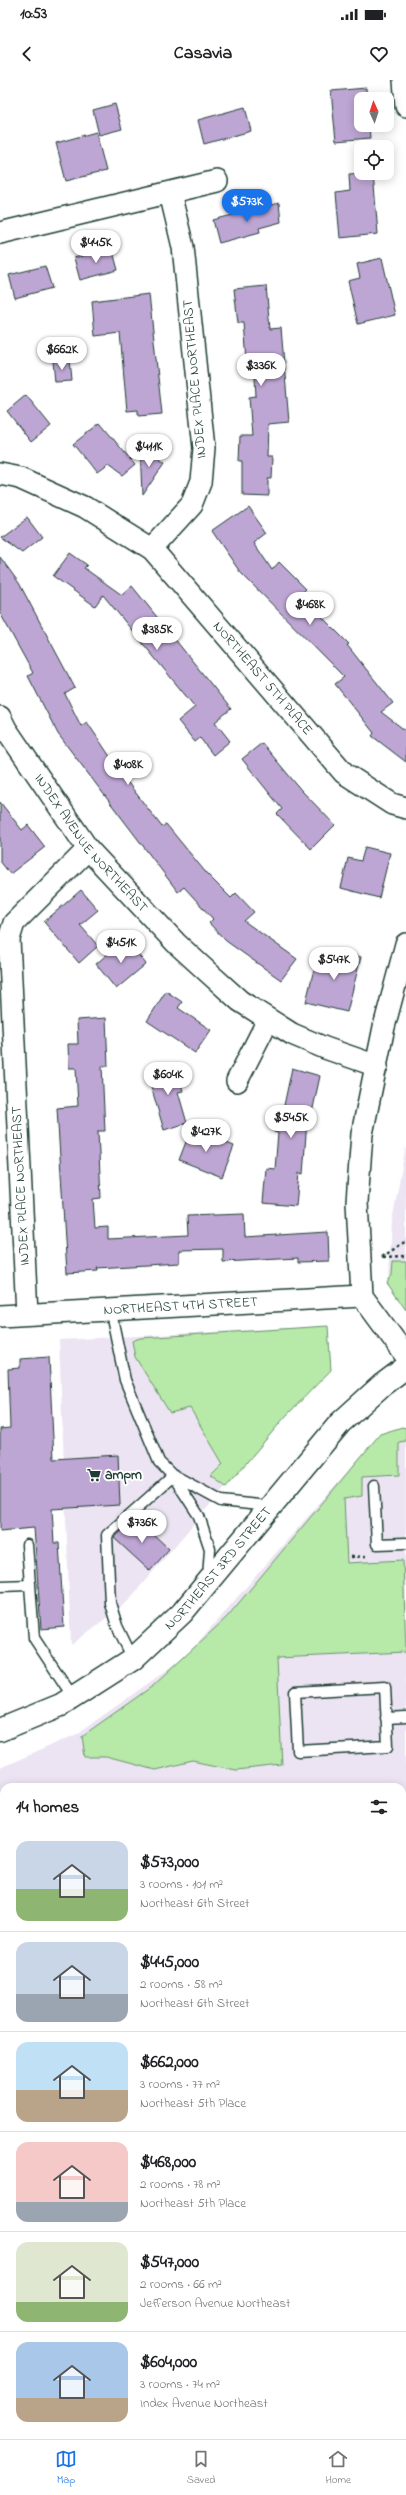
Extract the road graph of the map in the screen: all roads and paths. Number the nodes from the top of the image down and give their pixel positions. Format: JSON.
{"nodes":[{"id":1,"x":404,"y":80,"type":"edge"},
{"id":2,"x":406,"y":106,"type":"edge"},
{"id":3,"x":217,"y":181,"type":"dead end"},
{"id":4,"x":170,"y":193,"type":"junction"},
{"id":5,"x":0,"y":233,"type":"edge"},
{"id":6,"x":0,"y":474,"type":"edge"},
{"id":7,"x":152,"y":549,"type":"junction"},
{"id":8,"x":0,"y":717,"type":"edge"},
{"id":9,"x":406,"y":808,"type":"edge"},
{"id":10,"x":88,"y":849,"type":"junction"},
{"id":11,"x":406,"y":944,"type":"edge"},
{"id":12,"x":268,"y":1020,"type":"junction"},
{"id":13,"x":377,"y":1066,"type":"junction"},
{"id":14,"x":238,"y":1081,"type":"dead end"},
{"id":15,"x":406,"y":1241,"type":"edge"},
{"id":16,"x":406,"y":1256,"type":"edge"},
{"id":17,"x":362,"y":1296,"type":"junction"},
{"id":18,"x":110,"y":1308,"type":"junction"},
{"id":19,"x":27,"y":1314,"type":"junction"},
{"id":20,"x":0,"y":1316,"type":"edge"},
{"id":21,"x":406,"y":1356,"type":"edge"},
{"id":22,"x":406,"y":1367,"type":"edge"},
{"id":23,"x":173,"y":1476,"type":"junction"},
{"id":24,"x":374,"y":1486,"type":"dead end"},
{"id":25,"x":269,"y":1506,"type":"junction"},
{"id":26,"x":406,"y":1543,"type":"edge"},
{"id":27,"x":27,"y":1544,"type":"dead end"},
{"id":28,"x":208,"y":1581,"type":"junction"},
{"id":29,"x":30,"y":1585,"type":"junction"},
{"id":30,"x":0,"y":1586,"type":"edge"},
{"id":31,"x":133,"y":1659,"type":"junction"},
{"id":32,"x":74,"y":1697,"type":"junction"},
{"id":33,"x":386,"y":1718,"type":"junction"},
{"id":34,"x":406,"y":1718,"type":"edge"},
{"id":35,"x":0,"y":1730,"type":"edge"}],
"edges":[{"from":1,"to":2,"type":"street"},
{"from":3,"to":4,"type":"street"},
{"from":4,"to":5,"type":"street"},
{"from":4,"to":7,"type":"street","name":"INDEX PLACE NORTHEAST"},
{"from":6,"to":7,"type":"street","name":"NORTHEAST 5TH PLACE"},
{"from":7,"to":9,"type":"street","name":"NORTHEAST 5TH PLACE"},
{"from":8,"to":10,"type":"street","name":"INDEX AVENUE NORTHEAST"},
{"from":10,"to":12,"type":"street","name":"INDEX AVENUE NORTHEAST"},
{"from":10,"to":19,"type":"street","name":"INDEX PLACE NORTHEAST"},
{"from":11,"to":13,"type":"street"},
{"from":12,"to":13,"type":"street","name":"INDEX AVENUE NORTHEAST"},
{"from":12,"to":14,"type":"street"},
{"from":13,"to":17,"type":"street"},
{"from":15,"to":16,"type":"path"},
{"from":17,"to":18,"type":"street","name":"NORTHEAST 4TH STREET"},
{"from":17,"to":21,"type":"street"},
{"from":18,"to":19,"type":"street","name":"NORTHEAST 4TH STREET"},
{"from":18,"to":23,"type":"lane"},
{"from":19,"to":20,"type":"street","name":"NORTHEAST 4TH STREET"},
{"from":22,"to":25,"type":"main road","name":"NORTHEAST 3RD STREET"},
{"from":23,"to":25,"type":"lane"},
{"from":23,"to":28,"type":"lane"},
{"from":23,"to":31,"type":"lane"},
{"from":24,"to":26,"type":"lane"},
{"from":25,"to":28,"type":"main road","name":"NORTHEAST 3RD STREET"},
{"from":27,"to":29,"type":"lane"},
{"from":28,"to":31,"type":"main road","name":"NORTHEAST 3RD STREET"},
{"from":29,"to":30,"type":"lane"},
{"from":29,"to":32,"type":"lane"},
{"from":31,"to":32,"type":"main road","name":"NORTHEAST 3RD STREET"},
{"from":32,"to":35,"type":"main road","name":"NORTHEAST 3RD STREET"},
{"from":33,"to":33,"type":"lane"},
{"from":33,"to":34,"type":"lane"}]}
